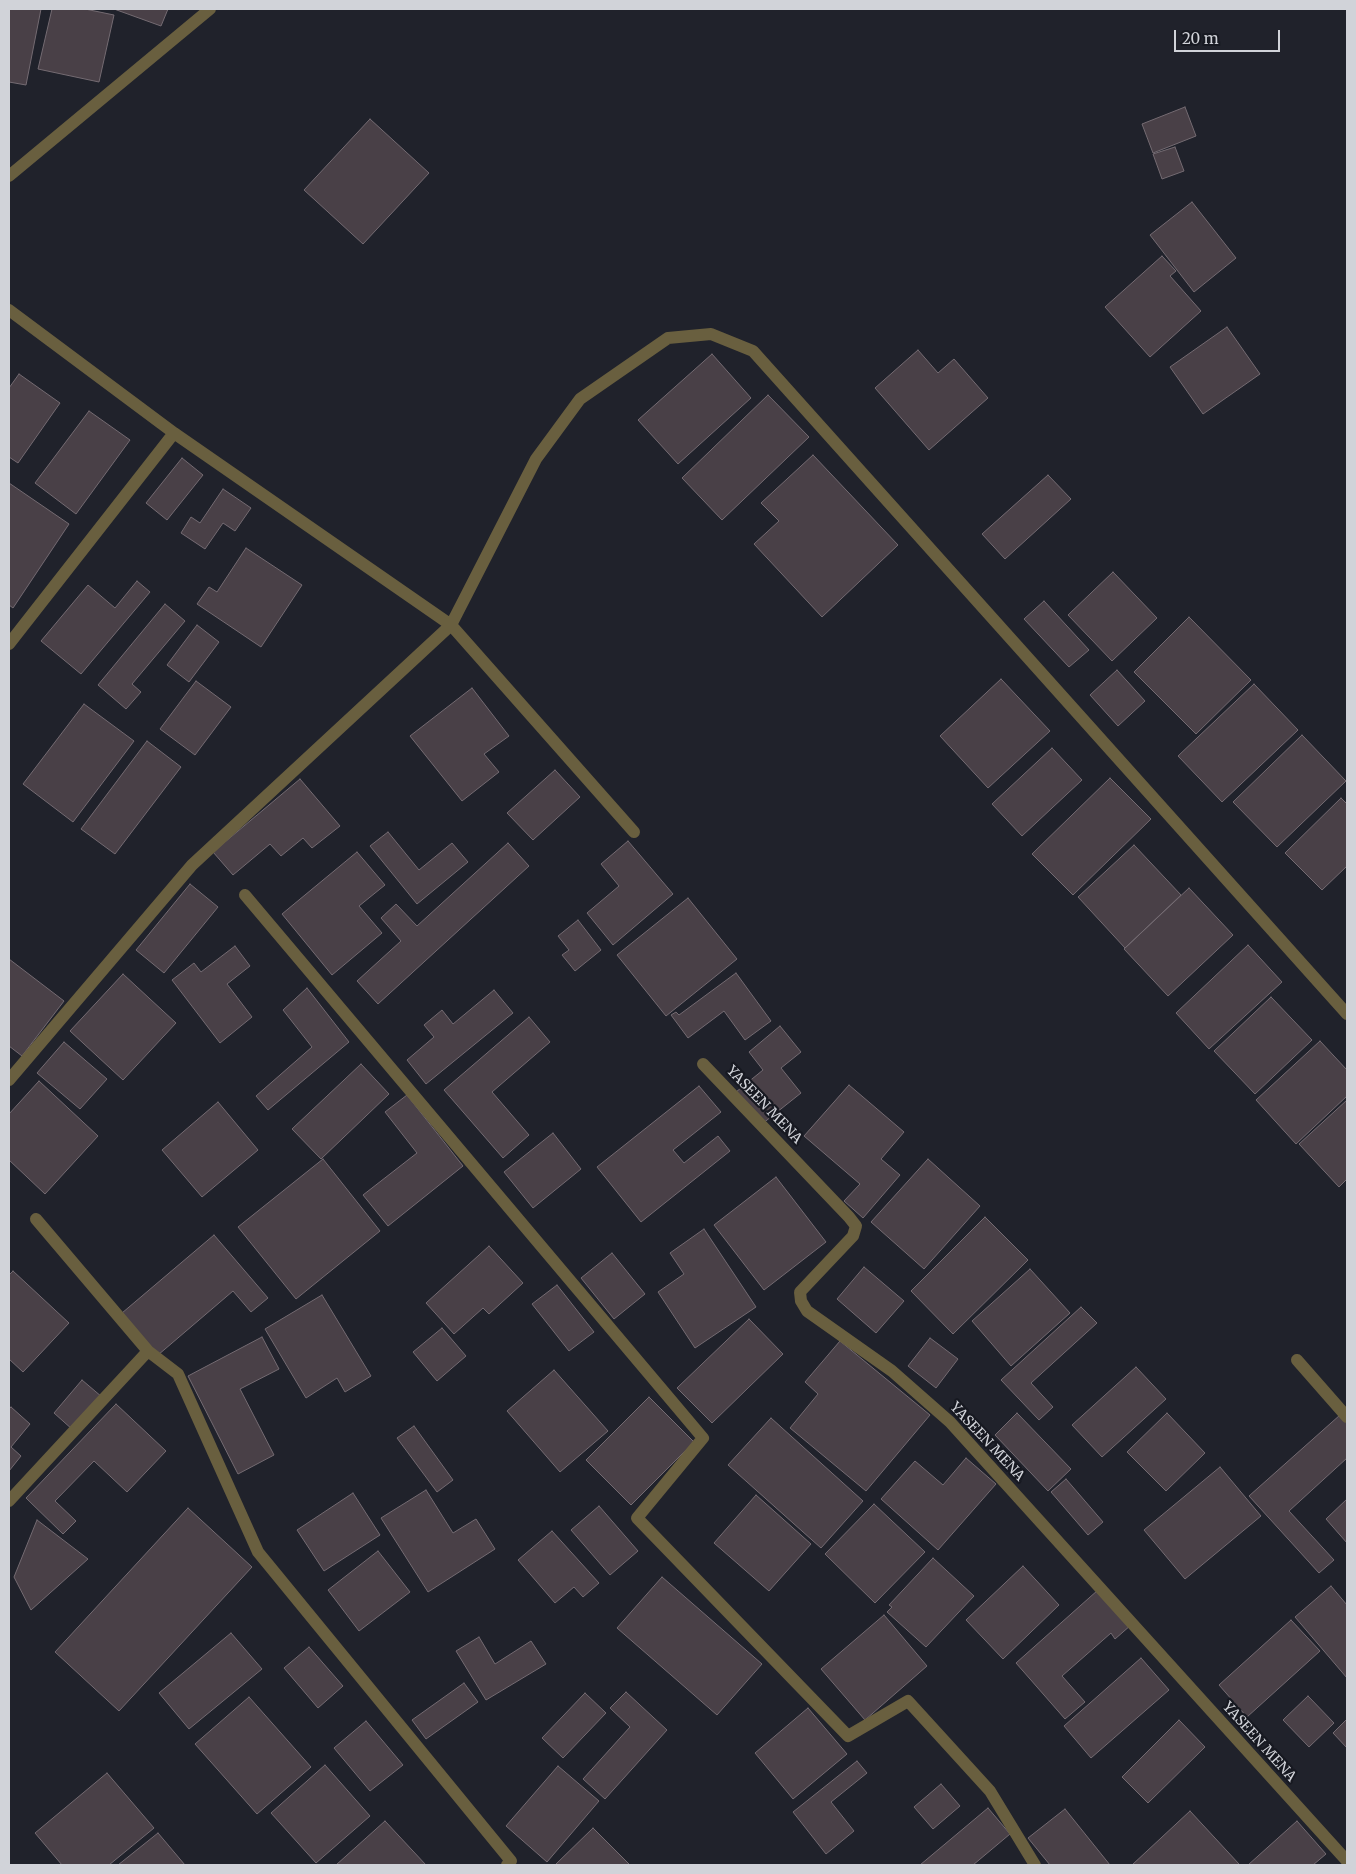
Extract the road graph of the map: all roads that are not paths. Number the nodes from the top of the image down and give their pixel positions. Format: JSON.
{"nodes":[{"id":1,"x":210,"y":9,"type":"edge"},
{"id":2,"x":9,"y":176,"type":"edge"},
{"id":3,"x":9,"y":310,"type":"edge"},
{"id":4,"x":174,"y":433,"type":"junction"},
{"id":5,"x":451,"y":626,"type":"junction"},
{"id":6,"x":9,"y":644,"type":"edge"},
{"id":7,"x":634,"y":832,"type":"dead end"},
{"id":8,"x":245,"y":895,"type":"dead end"},
{"id":9,"x":1347,"y":1014,"type":"edge"},
{"id":10,"x":703,"y":1064,"type":"dead end"},
{"id":11,"x":9,"y":1080,"type":"edge"},
{"id":12,"x":36,"y":1220,"type":"dead end"},
{"id":13,"x":148,"y":1351,"type":"junction"},
{"id":14,"x":1297,"y":1360,"type":"dead end"},
{"id":15,"x":1347,"y":1417,"type":"edge"},
{"id":16,"x":9,"y":1501,"type":"edge"},
{"id":17,"x":1347,"y":1861,"type":"edge"},
{"id":18,"x":507,"y":1865,"type":"edge"},
{"id":19,"x":1035,"y":1865,"type":"edge"}],
"edges":[{"from":1,"to":2,"type":"street"},
{"from":3,"to":4,"type":"street"},
{"from":4,"to":5,"type":"street"},
{"from":4,"to":6,"type":"street"},
{"from":5,"to":7,"type":"street"},
{"from":5,"to":9,"type":"street"},
{"from":5,"to":11,"type":"street"},
{"from":8,"to":19,"type":"street"},
{"from":10,"to":17,"type":"street","name":"YASEEN MENA"},
{"from":12,"to":13,"type":"street"},
{"from":13,"to":16,"type":"street"},
{"from":13,"to":18,"type":"street"},
{"from":14,"to":15,"type":"street"}]}
